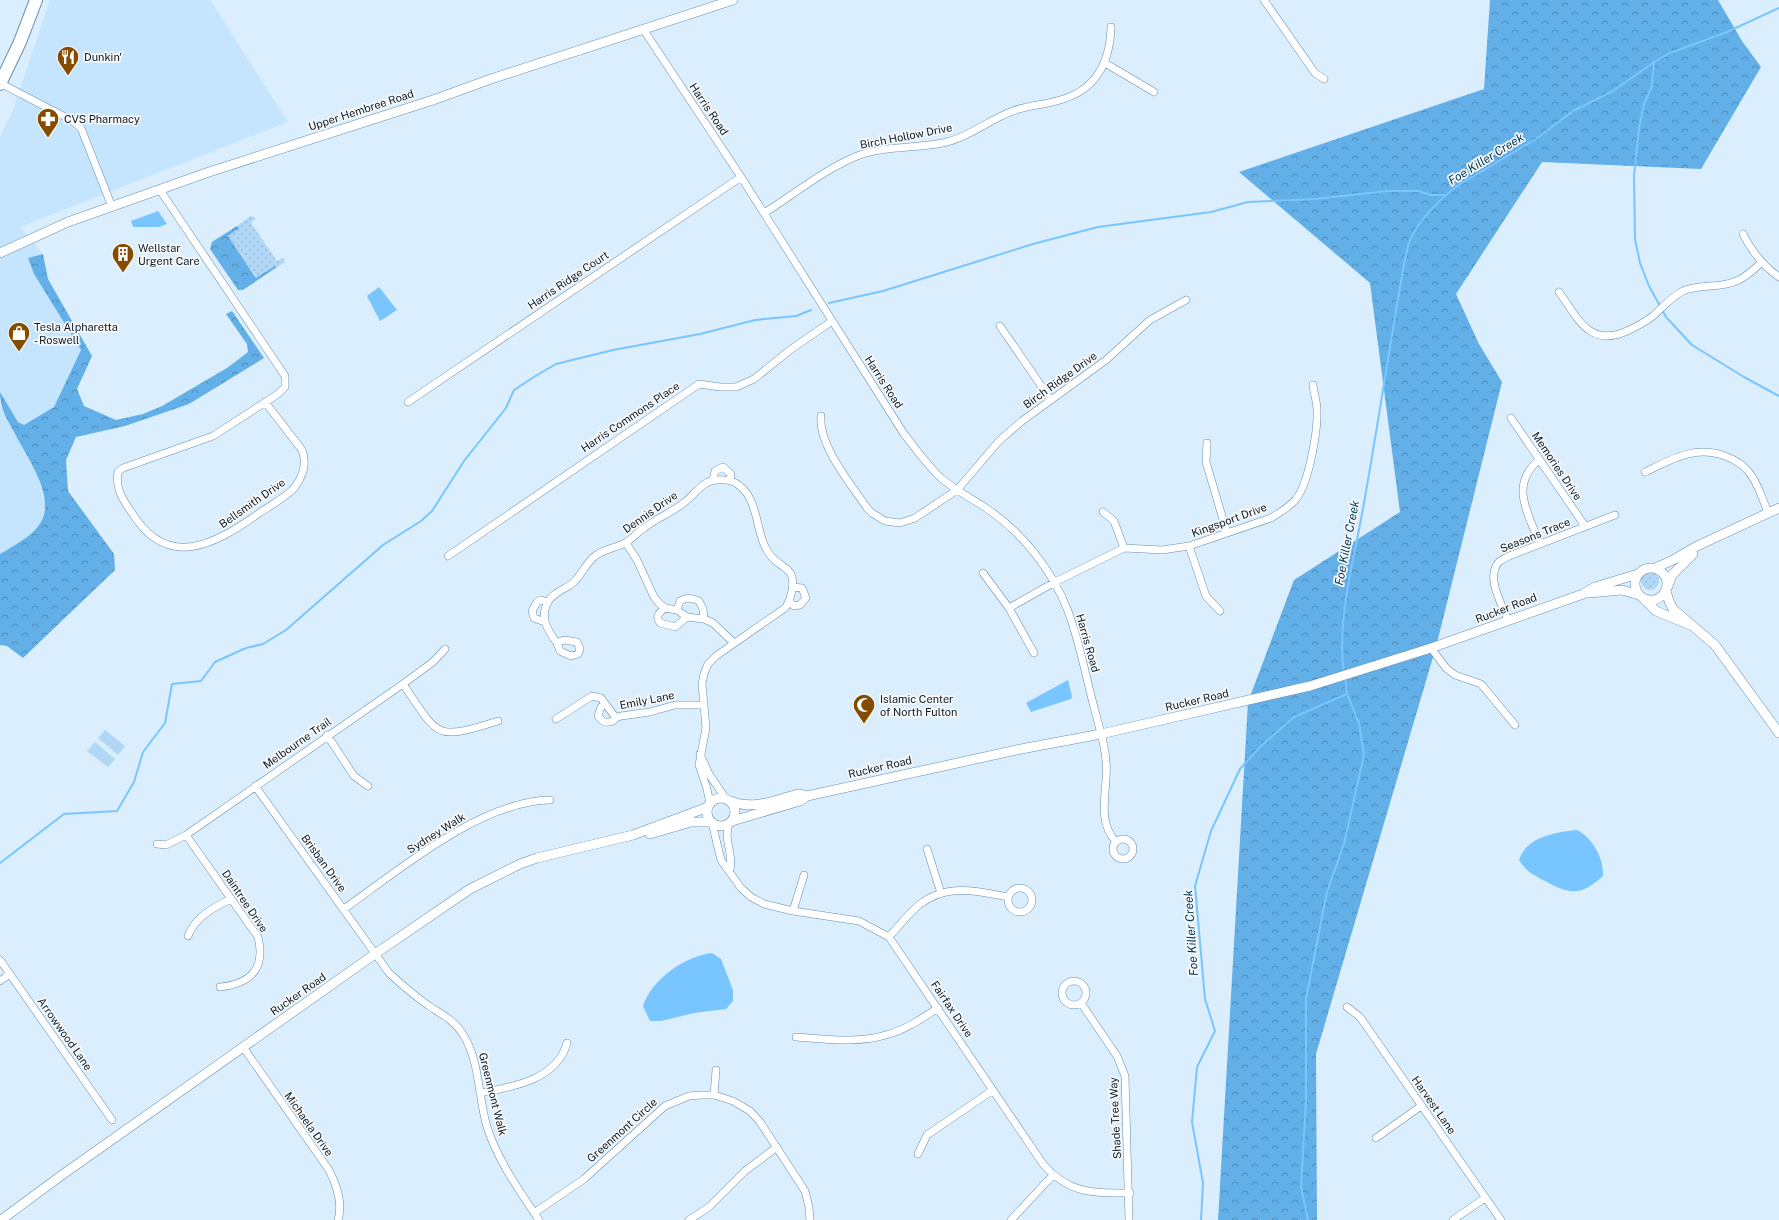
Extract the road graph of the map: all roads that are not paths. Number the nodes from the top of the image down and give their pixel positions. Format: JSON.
{"nodes":[{"id":1,"x":36,"y":0,"type":"edge"},
{"id":2,"x":733,"y":0,"type":"edge"},
{"id":3,"x":1264,"y":0,"type":"edge"},
{"id":4,"x":1111,"y":27,"type":"dead end"},
{"id":5,"x":643,"y":29,"type":"junction"},
{"id":6,"x":1105,"y":63,"type":"junction"},
{"id":7,"x":1324,"y":79,"type":"dead end"},
{"id":8,"x":0,"y":84,"type":"edge"},
{"id":9,"x":1154,"y":92,"type":"dead end"},
{"id":10,"x":741,"y":177,"type":"junction"},
{"id":11,"x":160,"y":190,"type":"junction"},
{"id":12,"x":112,"y":207,"type":"junction"},
{"id":13,"x":764,"y":213,"type":"junction"},
{"id":14,"x":1743,"y":234,"type":"dead end"},
{"id":15,"x":0,"y":253,"type":"edge"},
{"id":16,"x":1761,"y":263,"type":"junction"},
{"id":17,"x":1779,"y":277,"type":"edge"},
{"id":18,"x":1559,"y":292,"type":"dead end"},
{"id":19,"x":1186,"y":300,"type":"dead end"},
{"id":20,"x":832,"y":321,"type":"junction"},
{"id":21,"x":1000,"y":326,"type":"dead end"},
{"id":22,"x":1313,"y":385,"type":"dead end"},
{"id":23,"x":1051,"y":400,"type":"junction"},
{"id":24,"x":265,"y":402,"type":"junction"},
{"id":25,"x":408,"y":402,"type":"dead end"},
{"id":26,"x":821,"y":416,"type":"dead end"},
{"id":27,"x":1511,"y":418,"type":"dead end"},
{"id":28,"x":1207,"y":443,"type":"dead end"},
{"id":29,"x":1539,"y":460,"type":"junction"},
{"id":30,"x":1644,"y":472,"type":"dead end"},
{"id":31,"x":714,"y":480,"type":"junction"},
{"id":32,"x":730,"y":480,"type":"junction"},
{"id":33,"x":957,"y":490,"type":"junction"},
{"id":34,"x":1779,"y":508,"type":"edge"},
{"id":35,"x":1103,"y":512,"type":"dead end"},
{"id":36,"x":1768,"y":512,"type":"junction"},
{"id":37,"x":1615,"y":515,"type":"dead end"},
{"id":38,"x":1585,"y":526,"type":"junction"},
{"id":39,"x":1227,"y":533,"type":"junction"},
{"id":40,"x":626,"y":542,"type":"junction"},
{"id":41,"x":1708,"y":542,"type":"junction"},
{"id":42,"x":1540,"y":544,"type":"junction"},
{"id":43,"x":1189,"y":546,"type":"junction"},
{"id":44,"x":1124,"y":548,"type":"junction"},
{"id":45,"x":448,"y":556,"type":"dead end"},
{"id":46,"x":1655,"y":568,"type":"junction"},
{"id":47,"x":983,"y":573,"type":"dead end"},
{"id":48,"x":1638,"y":574,"type":"junction"},
{"id":49,"x":1055,"y":582,"type":"junction"},
{"id":50,"x":792,"y":586,"type":"junction"},
{"id":51,"x":1667,"y":589,"type":"junction"},
{"id":52,"x":1583,"y":594,"type":"junction"},
{"id":53,"x":1641,"y":596,"type":"junction"},
{"id":54,"x":548,"y":602,"type":"junction"},
{"id":55,"x":790,"y":602,"type":"junction"},
{"id":56,"x":665,"y":608,"type":"junction"},
{"id":57,"x":1009,"y":608,"type":"junction"},
{"id":58,"x":677,"y":610,"type":"junction"},
{"id":59,"x":1220,"y":611,"type":"dead end"},
{"id":60,"x":687,"y":617,"type":"junction"},
{"id":61,"x":704,"y":619,"type":"junction"},
{"id":62,"x":1508,"y":620,"type":"junction"},
{"id":63,"x":545,"y":622,"type":"junction"},
{"id":64,"x":1691,"y":626,"type":"junction"},
{"id":65,"x":734,"y":643,"type":"junction"},
{"id":66,"x":557,"y":644,"type":"dead end"},
{"id":67,"x":1431,"y":648,"type":"junction"},
{"id":68,"x":445,"y":649,"type":"dead end"},
{"id":69,"x":1034,"y":653,"type":"dead end"},
{"id":70,"x":403,"y":684,"type":"junction"},
{"id":71,"x":605,"y":704,"type":"junction"},
{"id":72,"x":704,"y":705,"type":"junction"},
{"id":73,"x":616,"y":718,"type":"junction"},
{"id":74,"x":556,"y":719,"type":"dead end"},
{"id":75,"x":498,"y":722,"type":"dead end"},
{"id":76,"x":1515,"y":725,"type":"dead end"},
{"id":77,"x":1779,"y":733,"type":"edge"},
{"id":78,"x":1101,"y":734,"type":"junction"},
{"id":79,"x":327,"y":735,"type":"junction"},
{"id":80,"x":700,"y":754,"type":"junction"},
{"id":81,"x":255,"y":786,"type":"junction"},
{"id":82,"x":368,"y":786,"type":"dead end"},
{"id":83,"x":807,"y":796,"type":"junction"},
{"id":84,"x":550,"y":800,"type":"dead end"},
{"id":85,"x":728,"y":800,"type":"junction"},
{"id":86,"x":709,"y":805,"type":"junction"},
{"id":87,"x":711,"y":822,"type":"junction"},
{"id":88,"x":731,"y":822,"type":"junction"},
{"id":89,"x":186,"y":834,"type":"junction"},
{"id":90,"x":633,"y":835,"type":"junction"},
{"id":91,"x":1116,"y":842,"type":"dead end"},
{"id":92,"x":158,"y":844,"type":"dead end"},
{"id":93,"x":927,"y":849,"type":"dead end"},
{"id":94,"x":730,"y":870,"type":"junction"},
{"id":95,"x":804,"y":875,"type":"dead end"},
{"id":96,"x":941,"y":893,"type":"junction"},
{"id":97,"x":1008,"y":897,"type":"dead end"},
{"id":98,"x":231,"y":899,"type":"junction"},
{"id":99,"x":344,"y":909,"type":"junction"},
{"id":100,"x":793,"y":911,"type":"junction"},
{"id":101,"x":188,"y":936,"type":"dead end"},
{"id":102,"x":889,"y":937,"type":"junction"},
{"id":103,"x":375,"y":954,"type":"junction"},
{"id":104,"x":0,"y":960,"type":"edge"},
{"id":105,"x":10,"y":974,"type":"junction"},
{"id":106,"x":0,"y":981,"type":"edge"},
{"id":107,"x":220,"y":987,"type":"dead end"},
{"id":108,"x":1081,"y":1003,"type":"dead end"},
{"id":109,"x":1347,"y":1007,"type":"dead end"},
{"id":110,"x":938,"y":1008,"type":"junction"},
{"id":111,"x":796,"y":1037,"type":"dead end"},
{"id":112,"x":567,"y":1043,"type":"dead end"},
{"id":113,"x":243,"y":1047,"type":"junction"},
{"id":114,"x":716,"y":1070,"type":"dead end"},
{"id":115,"x":993,"y":1090,"type":"junction"},
{"id":116,"x":480,"y":1093,"type":"junction"},
{"id":117,"x":714,"y":1095,"type":"junction"},
{"id":118,"x":1421,"y":1106,"type":"junction"},
{"id":119,"x":112,"y":1120,"type":"dead end"},
{"id":120,"x":1376,"y":1138,"type":"dead end"},
{"id":121,"x":777,"y":1147,"type":"junction"},
{"id":122,"x":918,"y":1154,"type":"dead end"},
{"id":123,"x":1053,"y":1175,"type":"junction"},
{"id":124,"x":1130,"y":1193,"type":"junction"},
{"id":125,"x":1485,"y":1198,"type":"junction"},
{"id":126,"x":534,"y":1213,"type":"junction"},
{"id":127,"x":1,"y":1220,"type":"edge"},
{"id":128,"x":338,"y":1220,"type":"edge"},
{"id":129,"x":539,"y":1220,"type":"edge"},
{"id":130,"x":689,"y":1220,"type":"edge"},
{"id":131,"x":810,"y":1220,"type":"edge"},
{"id":132,"x":1011,"y":1220,"type":"edge"},
{"id":133,"x":1129,"y":1220,"type":"edge"},
{"id":134,"x":1453,"y":1220,"type":"edge"},
{"id":135,"x":1501,"y":1220,"type":"edge"}],
"edges":[{"from":1,"to":8,"type":"highway"},
{"from":2,"to":5,"type":"main road","name":"Upper Hembree Road"},
{"from":3,"to":7,"type":"street"},
{"from":4,"to":6,"type":"street","name":"Birch Hollow Drive"},
{"from":5,"to":10,"type":"street","name":"Harris Road"},
{"from":5,"to":11,"type":"main road","name":"Upper Hembree Road"},
{"from":6,"to":9,"type":"street"},
{"from":6,"to":13,"type":"street","name":"Birch Hollow Drive"},
{"from":8,"to":12,"type":"street"},
{"from":10,"to":13,"type":"street","name":"Harris Road"},
{"from":10,"to":25,"type":"street","name":"Harris Ridge Court"},
{"from":11,"to":12,"type":"main road","name":"Upper Hembree Road"},
{"from":11,"to":24,"type":"street","name":"Bellsmith Drive"},
{"from":12,"to":15,"type":"main road","name":"Upper Hembree Road"},
{"from":13,"to":20,"type":"street","name":"Harris Road"},
{"from":14,"to":16,"type":"street"},
{"from":16,"to":17,"type":"street"},
{"from":16,"to":18,"type":"street"},
{"from":19,"to":23,"type":"street","name":"Birch Ridge Drive"},
{"from":20,"to":33,"type":"street","name":"Harris Road"},
{"from":20,"to":45,"type":"street","name":"Harris Commons Place"},
{"from":21,"to":23,"type":"street"},
{"from":22,"to":39,"type":"street","name":"Kingsport Drive"},
{"from":23,"to":33,"type":"street","name":"Birch Ridge Drive"},
{"from":24,"to":24,"type":"street","name":"Bellsmith Drive"},
{"from":26,"to":33,"type":"street","name":"Birch Ridge Drive"},
{"from":27,"to":29,"type":"street","name":"Memories Drive"},
{"from":28,"to":39,"type":"street"},
{"from":29,"to":38,"type":"street","name":"Memories Drive"},
{"from":29,"to":42,"type":"street"},
{"from":30,"to":36,"type":"street"},
{"from":31,"to":32,"type":"street","name":"Dennis Drive"},
{"from":31,"to":32,"type":"street"},
{"from":31,"to":40,"type":"street","name":"Dennis Drive"},
{"from":32,"to":50,"type":"street"},
{"from":33,"to":49,"type":"street","name":"Harris Road"},
{"from":34,"to":36,"type":"main road"},
{"from":35,"to":44,"type":"street"},
{"from":36,"to":41,"type":"main road"},
{"from":37,"to":38,"type":"street","name":"Seasons Trace"},
{"from":38,"to":42,"type":"street","name":"Seasons Trace"},
{"from":39,"to":43,"type":"street","name":"Kingsport Drive"},
{"from":40,"to":54,"type":"street","name":"Dennis Drive"},
{"from":40,"to":56,"type":"street"},
{"from":41,"to":46,"type":"main road"},
{"from":41,"to":51,"type":"main road"},
{"from":42,"to":62,"type":"street","name":"Seasons Trace"},
{"from":43,"to":44,"type":"street","name":"Kingsport Drive"},
{"from":43,"to":59,"type":"street"},
{"from":44,"to":49,"type":"street","name":"Kingsport Drive"},
{"from":46,"to":48,"type":"main road"},
{"from":46,"to":51,"type":"main road"},
{"from":47,"to":57,"type":"street"},
{"from":48,"to":52,"type":"main road","name":"Rucker Road"},
{"from":48,"to":53,"type":"main road"},
{"from":49,"to":57,"type":"street","name":"Kingsport Drive"},
{"from":49,"to":78,"type":"street","name":"Harris Road"},
{"from":50,"to":55,"type":"street"},
{"from":50,"to":55,"type":"street"},
{"from":51,"to":53,"type":"main road"},
{"from":51,"to":64,"type":"main road"},
{"from":52,"to":53,"type":"main road","name":"Rucker Road"},
{"from":52,"to":62,"type":"main road","name":"Rucker Road"},
{"from":53,"to":64,"type":"main road"},
{"from":54,"to":63,"type":"street"},
{"from":54,"to":63,"type":"street","name":"Dennis Drive"},
{"from":55,"to":65,"type":"street"},
{"from":56,"to":58,"type":"street"},
{"from":56,"to":60,"type":"street"},
{"from":57,"to":69,"type":"street"},
{"from":58,"to":60,"type":"street"},
{"from":58,"to":61,"type":"street"},
{"from":60,"to":61,"type":"street"},
{"from":61,"to":65,"type":"street"},
{"from":62,"to":67,"type":"main road","name":"Rucker Road"},
{"from":63,"to":66,"type":"street"},
{"from":64,"to":77,"type":"main road"},
{"from":65,"to":72,"type":"street"},
{"from":67,"to":76,"type":"street"},
{"from":67,"to":78,"type":"main road","name":"Rucker Road"},
{"from":68,"to":70,"type":"street","name":"Melbourne Trail"},
{"from":70,"to":75,"type":"street"},
{"from":70,"to":79,"type":"street","name":"Melbourne Trail"},
{"from":71,"to":73,"type":"street","name":"Emily Lane"},
{"from":71,"to":73,"type":"street","name":"Emily Lane"},
{"from":71,"to":74,"type":"street","name":"Emily Lane"},
{"from":72,"to":73,"type":"street","name":"Emily Lane"},
{"from":72,"to":80,"type":"street"},
{"from":78,"to":83,"type":"main road","name":"Rucker Road"},
{"from":78,"to":91,"type":"street","name":"Harris Road"},
{"from":79,"to":81,"type":"street","name":"Melbourne Trail"},
{"from":79,"to":82,"type":"street"},
{"from":80,"to":85,"type":"street"},
{"from":80,"to":86,"type":"street"},
{"from":81,"to":89,"type":"street","name":"Melbourne Trail"},
{"from":81,"to":99,"type":"street","name":"Brisban Drive"},
{"from":83,"to":85,"type":"main road","name":"Rucker Road"},
{"from":83,"to":88,"type":"main road","name":"Rucker Road"},
{"from":84,"to":99,"type":"street","name":"Sydney Walk"},
{"from":85,"to":86,"type":"main road"},
{"from":85,"to":88,"type":"main road"},
{"from":86,"to":87,"type":"main road"},
{"from":86,"to":90,"type":"main road","name":"Rucker Road"},
{"from":87,"to":88,"type":"main road"},
{"from":87,"to":90,"type":"main road","name":"Rucker Road"},
{"from":87,"to":94,"type":"street","name":"Fairfax Drive"},
{"from":88,"to":94,"type":"street","name":"Fairfax Drive"},
{"from":89,"to":92,"type":"street","name":"Melbourne Trail"},
{"from":89,"to":98,"type":"street","name":"Daintree Drive"},
{"from":90,"to":103,"type":"main road","name":"Rucker Road"},
{"from":93,"to":96,"type":"street"},
{"from":94,"to":100,"type":"street","name":"Fairfax Drive"},
{"from":95,"to":100,"type":"street"},
{"from":96,"to":97,"type":"street"},
{"from":96,"to":102,"type":"street"},
{"from":98,"to":101,"type":"street"},
{"from":98,"to":107,"type":"street","name":"Daintree Drive"},
{"from":99,"to":103,"type":"street","name":"Brisban Drive"},
{"from":100,"to":102,"type":"street","name":"Fairfax Drive"},
{"from":102,"to":110,"type":"street","name":"Fairfax Drive"},
{"from":103,"to":113,"type":"main road","name":"Rucker Road"},
{"from":103,"to":116,"type":"street","name":"Greenmont Walk"},
{"from":104,"to":105,"type":"street","name":"Arrowwood Lane"},
{"from":105,"to":106,"type":"street"},
{"from":105,"to":119,"type":"street","name":"Arrowwood Lane"},
{"from":108,"to":124,"type":"street","name":"Shade Tree Way"},
{"from":109,"to":118,"type":"street","name":"Harvest Lane"},
{"from":110,"to":111,"type":"street"},
{"from":110,"to":115,"type":"street","name":"Fairfax Drive"},
{"from":112,"to":116,"type":"street"},
{"from":113,"to":127,"type":"main road","name":"Rucker Road"},
{"from":113,"to":128,"type":"street","name":"Michaela Drive"},
{"from":114,"to":117,"type":"street"},
{"from":115,"to":122,"type":"street"},
{"from":115,"to":123,"type":"street","name":"Fairfax Drive"},
{"from":116,"to":126,"type":"street","name":"Greenmont Walk"},
{"from":117,"to":121,"type":"street","name":"Greenmont Circle"},
{"from":117,"to":126,"type":"street","name":"Greenmont Circle"},
{"from":118,"to":120,"type":"street"},
{"from":118,"to":125,"type":"street","name":"Harvest Lane"},
{"from":121,"to":130,"type":"street"},
{"from":121,"to":131,"type":"street","name":"Greenmont Circle"},
{"from":123,"to":124,"type":"street","name":"Fairfax Drive"},
{"from":123,"to":132,"type":"street"},
{"from":124,"to":133,"type":"street","name":"Shade Tree Way"},
{"from":125,"to":134,"type":"street"},
{"from":125,"to":135,"type":"street","name":"Harvest Lane"},
{"from":126,"to":129,"type":"street","name":"Greenmont Walk"}]}
